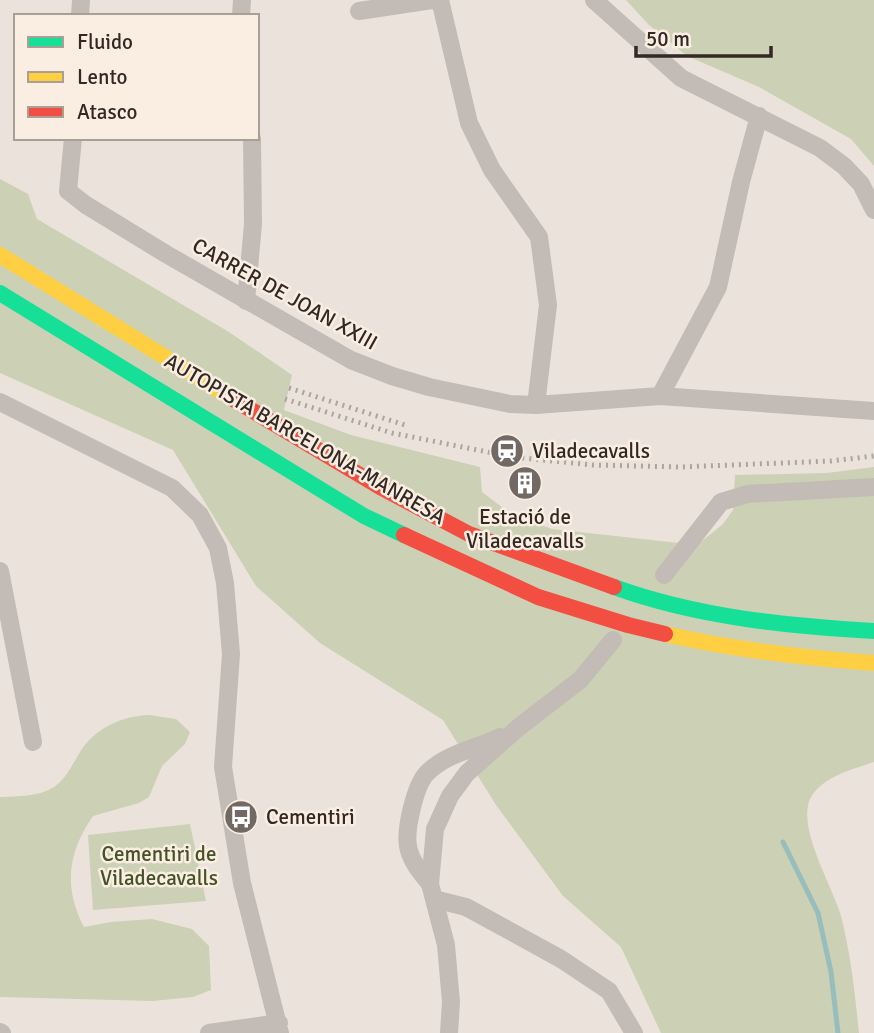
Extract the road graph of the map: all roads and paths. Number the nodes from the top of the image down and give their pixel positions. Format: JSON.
{"nodes":[{"id":1,"x":432,"y":0,"type":"edge"},
{"id":2,"x":440,"y":0,"type":"edge"},
{"id":3,"x":594,"y":0,"type":"edge"},
{"id":4,"x":359,"y":11,"type":"dead end"},
{"id":5,"x":759,"y":116,"type":"junction"},
{"id":6,"x":73,"y":140,"type":"edge"},
{"id":7,"x":251,"y":140,"type":"edge"},
{"id":8,"x":874,"y":210,"type":"edge"},
{"id":9,"x":0,"y":255,"type":"edge"},
{"id":10,"x":0,"y":293,"type":"edge"},
{"id":11,"x":246,"y":301,"type":"junction"},
{"id":12,"x":660,"y":396,"type":"junction"},
{"id":13,"x":0,"y":402,"type":"edge"},
{"id":14,"x":536,"y":405,"type":"junction"},
{"id":15,"x":874,"y":411,"type":"edge"},
{"id":16,"x":874,"y":487,"type":"edge"},
{"id":17,"x":0,"y":571,"type":"edge"},
{"id":18,"x":664,"y":575,"type":"dead end"},
{"id":19,"x":580,"y":576,"type":"junction"},
{"id":20,"x":874,"y":616,"type":"edge"},
{"id":21,"x":874,"y":631,"type":"edge"},
{"id":22,"x":613,"y":640,"type":"dead end"},
{"id":23,"x":874,"y":663,"type":"edge"},
{"id":24,"x":519,"y":727,"type":"junction"},
{"id":25,"x":33,"y":743,"type":"dead end"},
{"id":26,"x":432,"y":891,"type":"junction"},
{"id":27,"x":279,"y":1028,"type":"edge"},
{"id":28,"x":209,"y":1033,"type":"edge"},
{"id":29,"x":449,"y":1033,"type":"edge"},
{"id":30,"x":634,"y":1033,"type":"edge"}],
"edges":[{"from":1,"to":4,"type":"street"},
{"from":2,"to":14,"type":"street"},
{"from":3,"to":5,"type":"street"},
{"from":5,"to":8,"type":"street"},
{"from":5,"to":12,"type":"street"},
{"from":6,"to":11,"type":"street","name":"CARRER DE JOAN XXIII"},
{"from":7,"to":11,"type":"street"},
{"from":9,"to":19,"type":"highway","name":"AUTOPISTA BARCELONA-MANRESA"},
{"from":10,"to":23,"type":"highway","name":"AUTOPISTA BARCELONA-MANRESA"},
{"from":11,"to":14,"type":"street","name":"CARRER DE JOAN XXIII"},
{"from":12,"to":14,"type":"street","name":"CARRER DE JOAN XXIII"},
{"from":12,"to":15,"type":"street","name":"CARRER DE JOAN XXIII"},
{"from":13,"to":27,"type":"street"},
{"from":16,"to":18,"type":"street"},
{"from":17,"to":25,"type":"street"},
{"from":19,"to":20,"type":"highway"},
{"from":19,"to":21,"type":"highway","name":"AUTOPISTA BARCELONA-MANRESA"},
{"from":22,"to":24,"type":"street"},
{"from":24,"to":26,"type":"street"},
{"from":24,"to":26,"type":"street"},
{"from":26,"to":29,"type":"street"},
{"from":26,"to":30,"type":"street"},
{"from":27,"to":28,"type":"street"}]}
